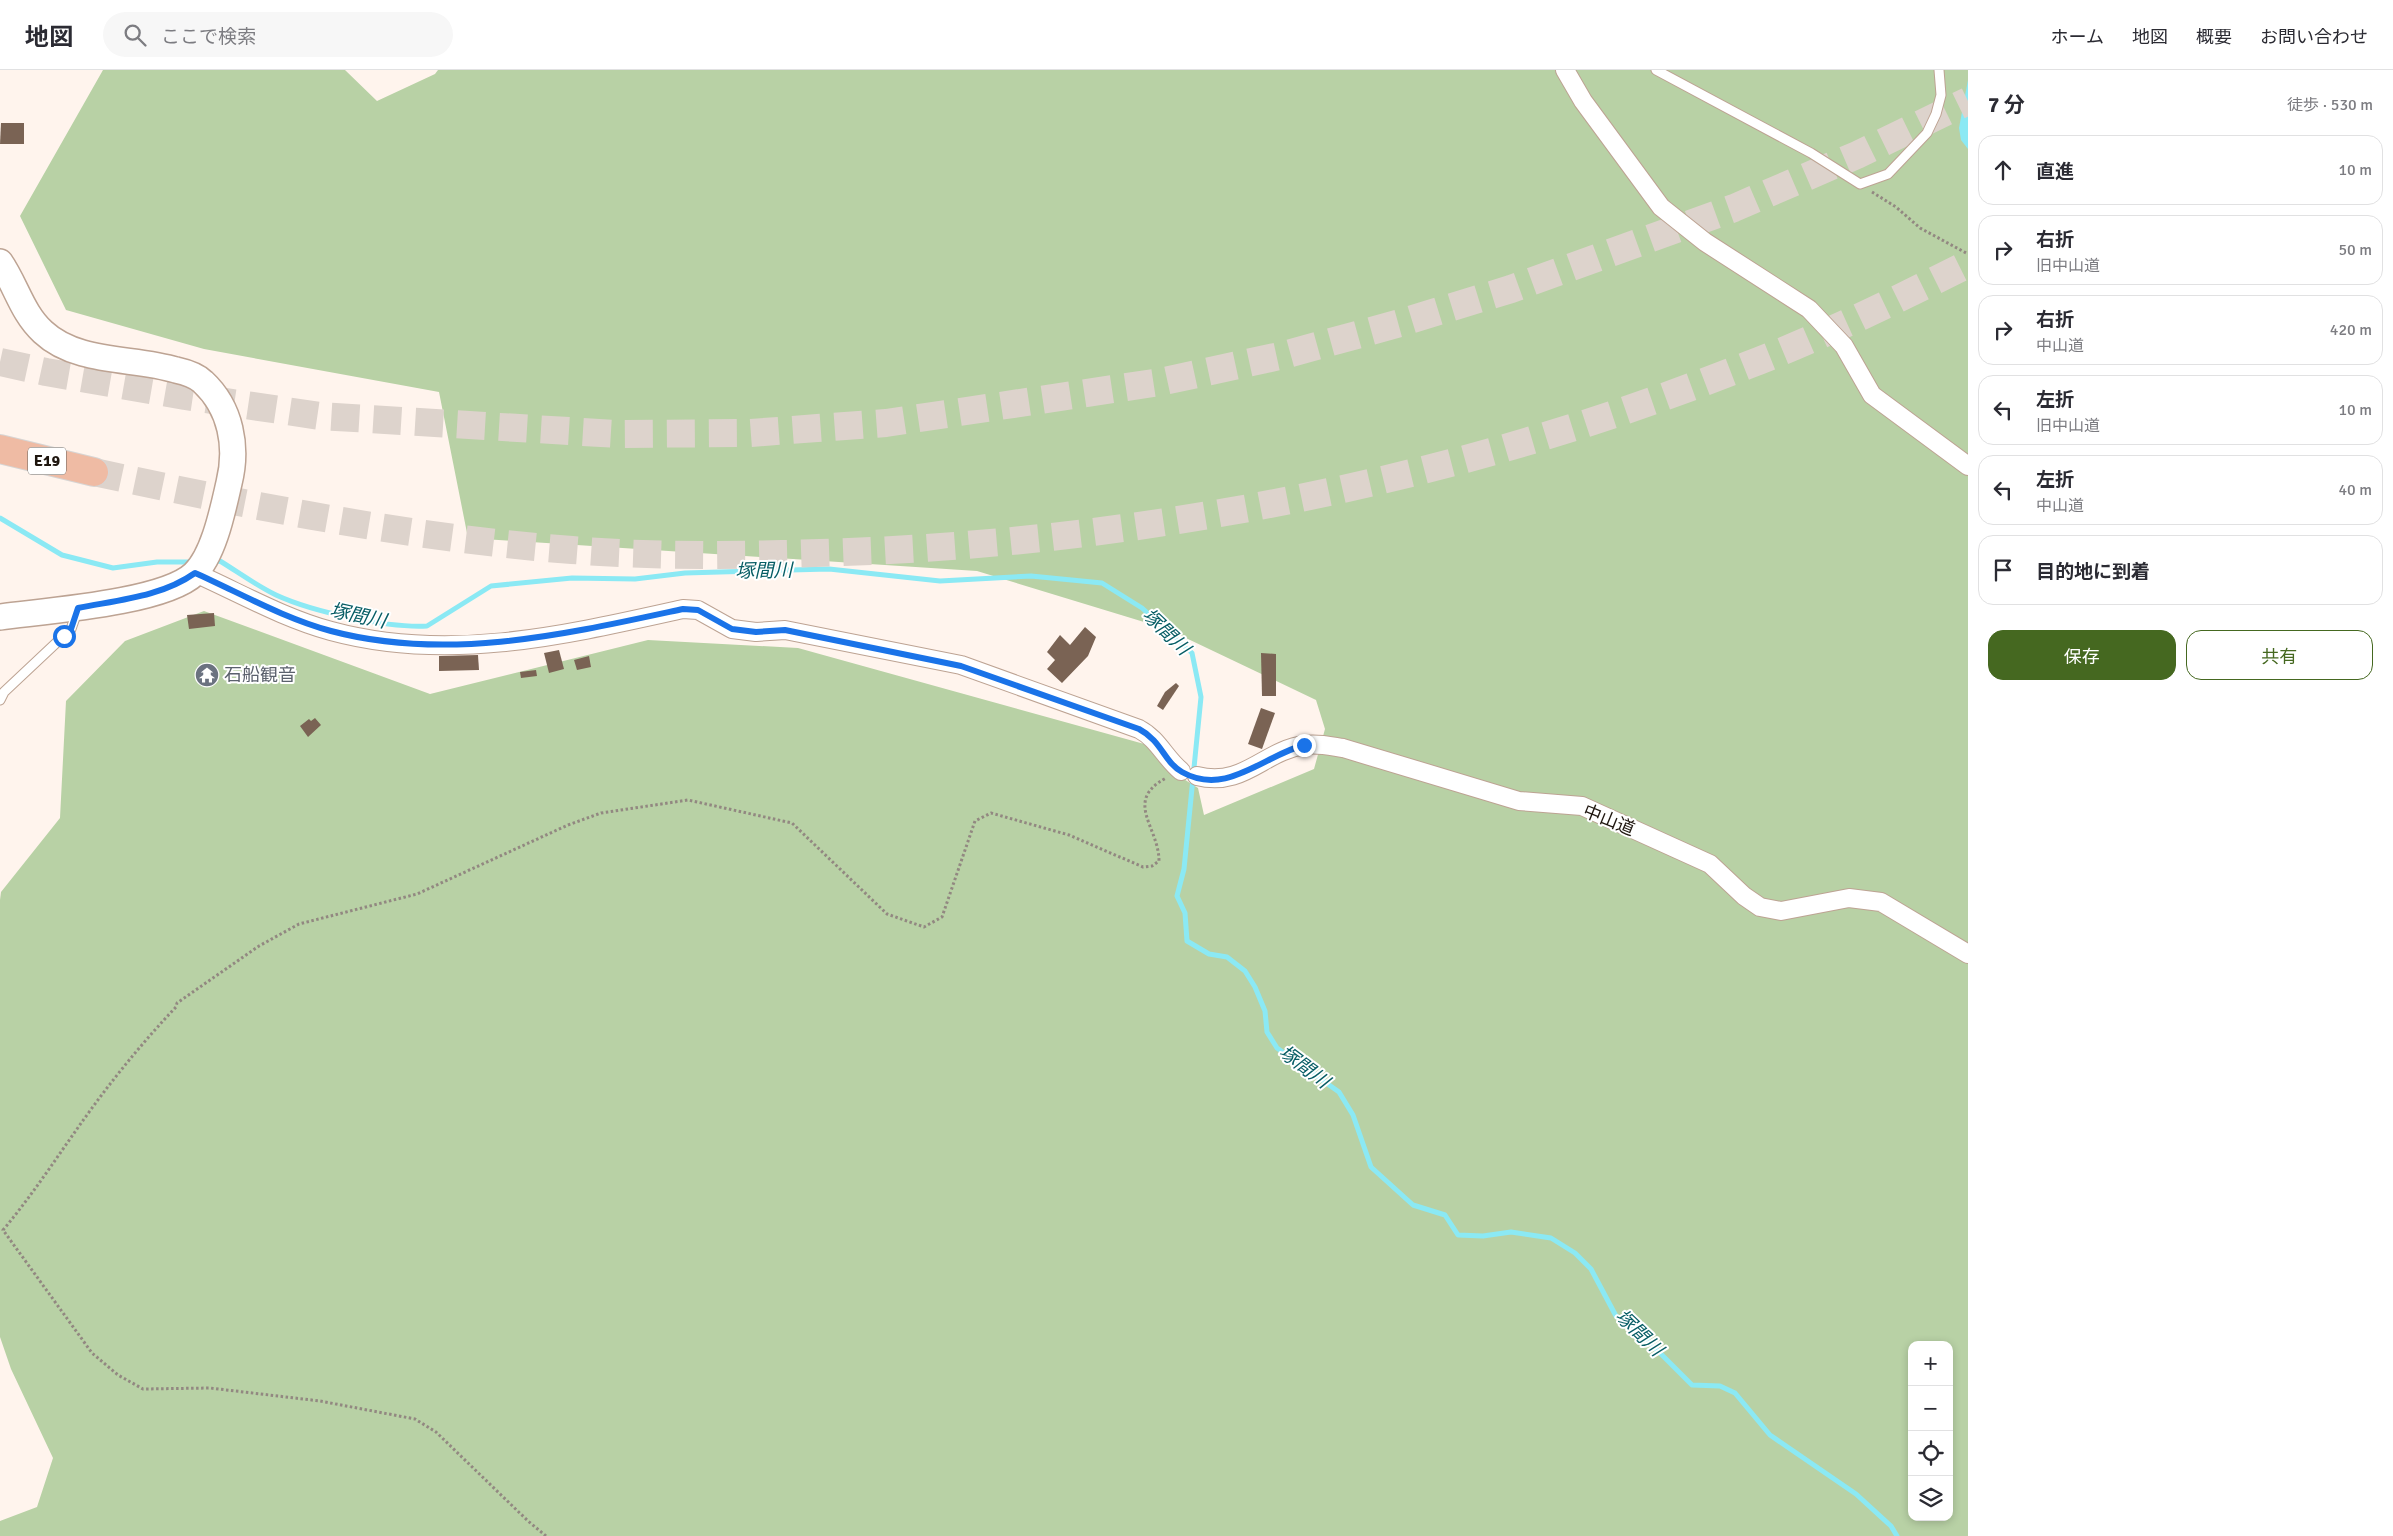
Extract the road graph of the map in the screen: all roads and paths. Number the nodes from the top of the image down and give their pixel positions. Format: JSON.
{"nodes":[{"id":1,"x":1565,"y":70,"type":"edge"},
{"id":2,"x":1656,"y":70,"type":"edge"},
{"id":3,"x":1939,"y":70,"type":"edge"},
{"id":4,"x":1860,"y":184,"type":"junction"},
{"id":5,"x":1968,"y":254,"type":"edge"},
{"id":6,"x":0,"y":262,"type":"edge"},
{"id":7,"x":0,"y":449,"type":"edge"},
{"id":8,"x":1968,"y":466,"type":"edge"},
{"id":9,"x":94,"y":472,"type":"tunnel mouth"},
{"id":10,"x":195,"y":573,"type":"junction"},
{"id":11,"x":78,"y":608,"type":"junction"},
{"id":12,"x":0,"y":617,"type":"edge"},
{"id":13,"x":0,"y":700,"type":"edge"},
{"id":14,"x":1188,"y":774,"type":"junction"},
{"id":15,"x":1968,"y":954,"type":"edge"},
{"id":16,"x":546,"y":1536,"type":"edge"}],
"edges":[{"from":1,"to":8,"type":"street"},
{"from":2,"to":4,"type":"lane"},
{"from":3,"to":4,"type":"lane"},
{"from":4,"to":5,"type":"path"},
{"from":6,"to":10,"type":"street"},
{"from":7,"to":9,"type":"highway","number":"E19"},
{"from":10,"to":11,"type":"street"},
{"from":10,"to":14,"type":"street"},
{"from":11,"to":12,"type":"street"},
{"from":11,"to":13,"type":"lane"},
{"from":14,"to":15,"type":"street","name":"中山道"},
{"from":14,"to":16,"type":"path"}]}
